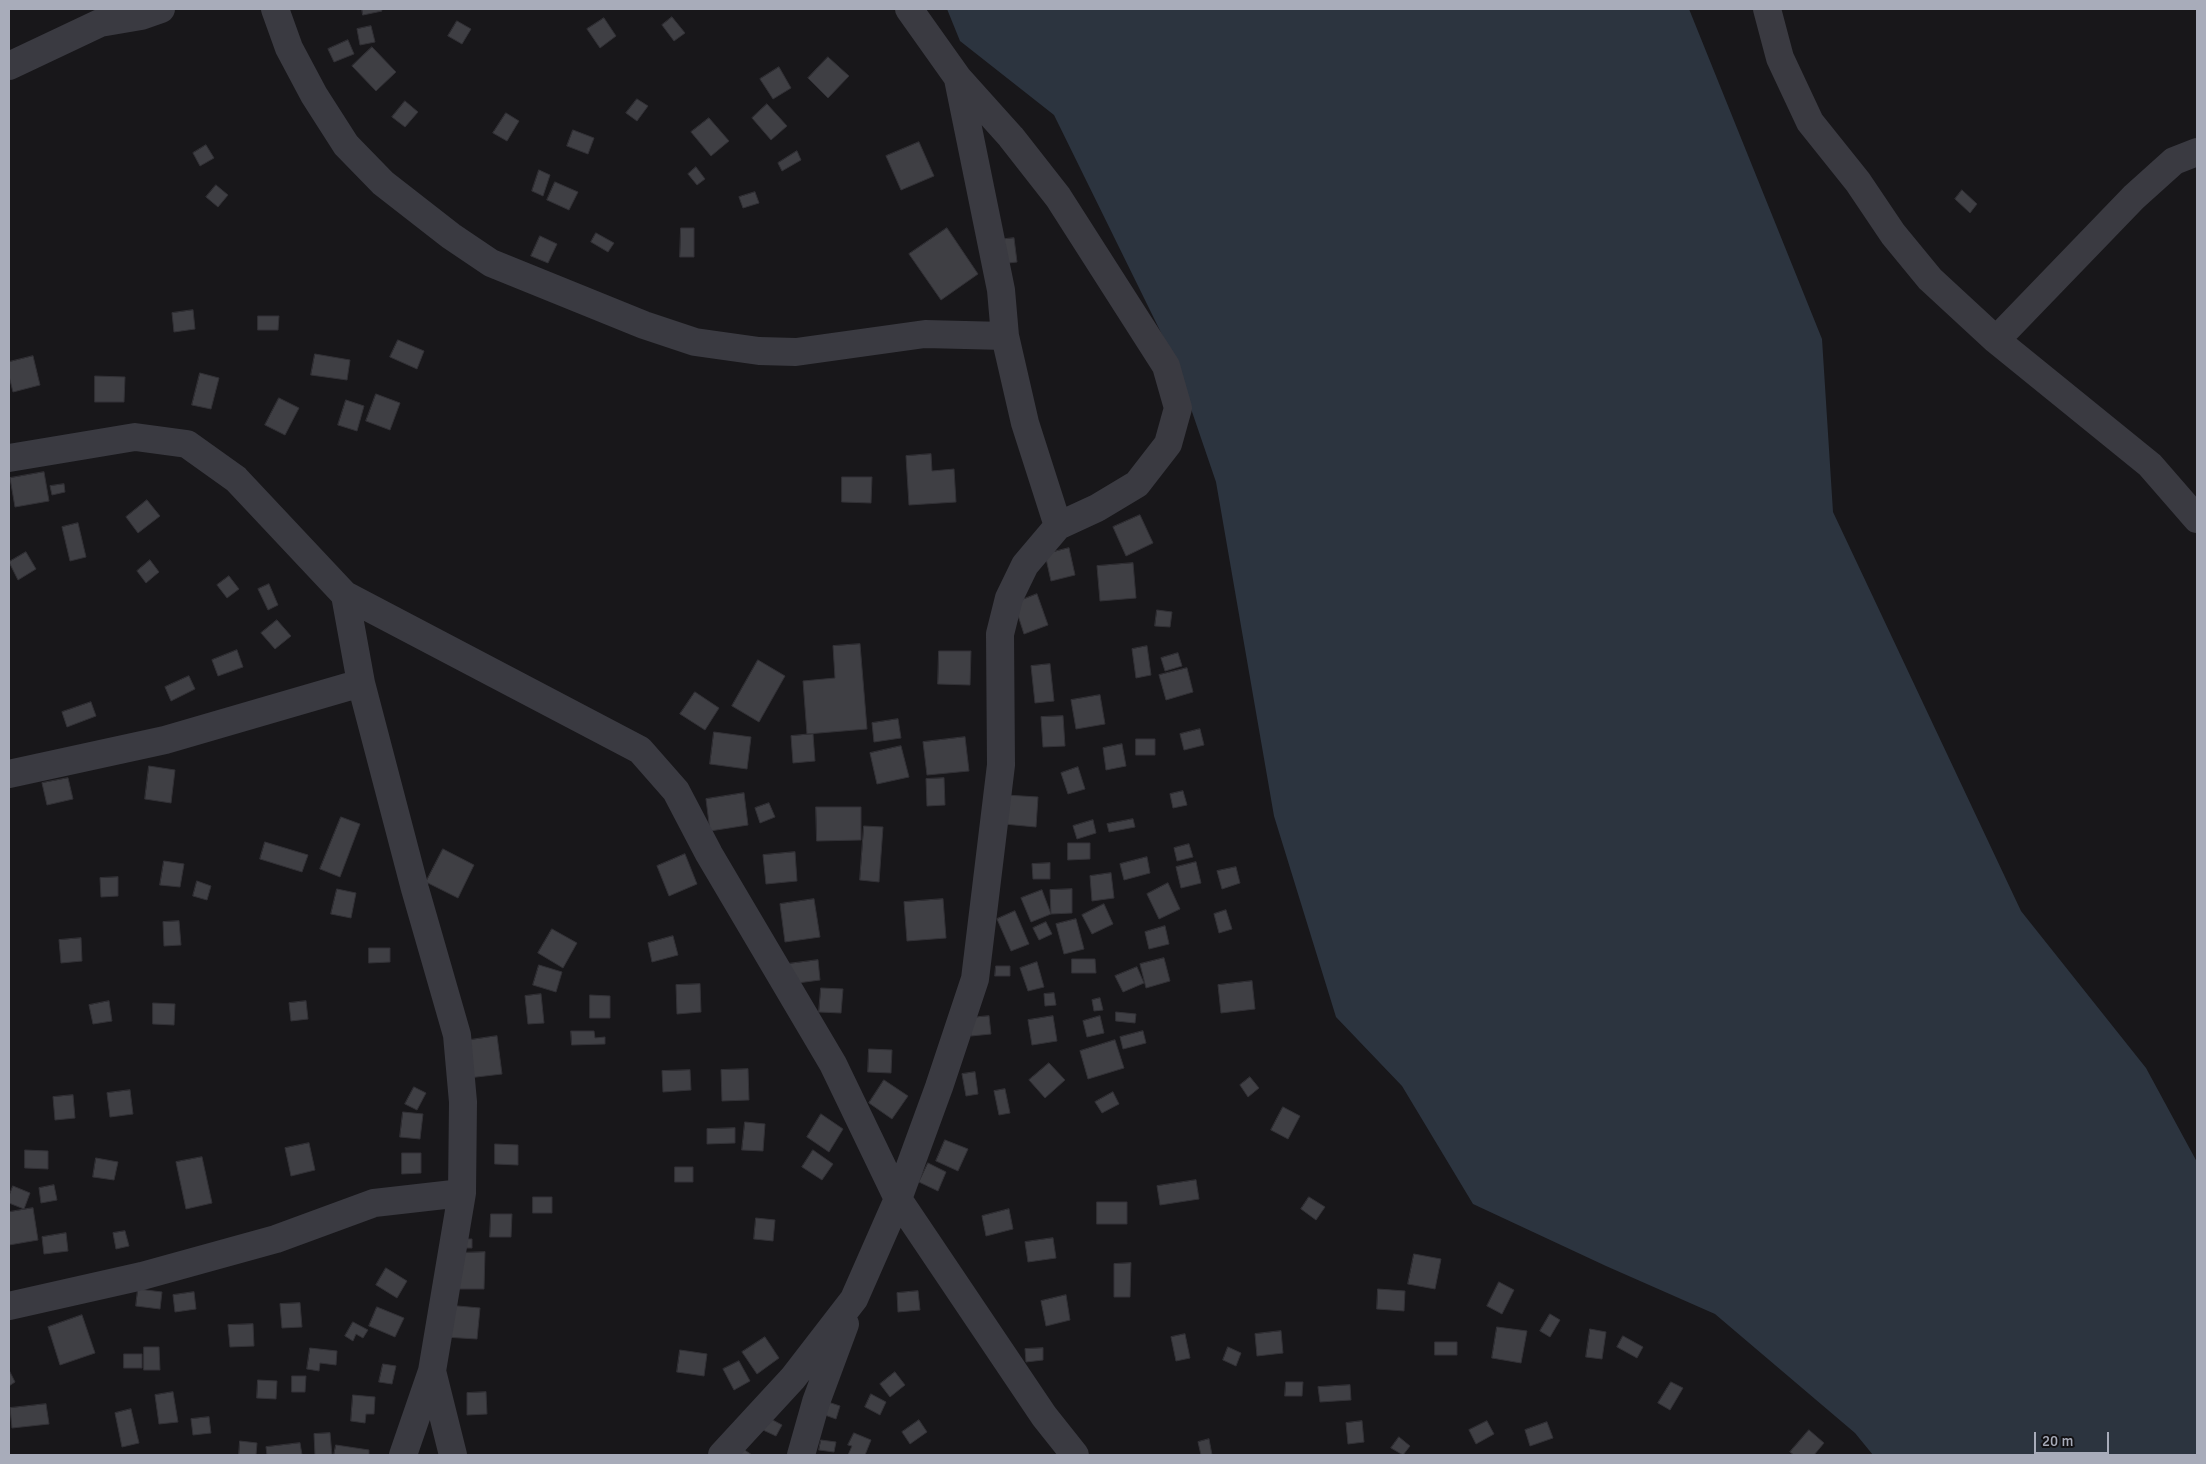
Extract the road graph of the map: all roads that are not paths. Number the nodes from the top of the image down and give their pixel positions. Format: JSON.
{"nodes":[{"id":1,"x":161,"y":9,"type":"edge"},
{"id":2,"x":275,"y":9,"type":"edge"},
{"id":3,"x":909,"y":9,"type":"edge"},
{"id":4,"x":1767,"y":9,"type":"edge"},
{"id":5,"x":9,"y":66,"type":"edge"},
{"id":6,"x":958,"y":78,"type":"junction"},
{"id":7,"x":2197,"y":152,"type":"edge"},
{"id":8,"x":1005,"y":336,"type":"junction"},
{"id":9,"x":1996,"y":340,"type":"junction"},
{"id":10,"x":9,"y":458,"type":"edge"},
{"id":11,"x":2197,"y":519,"type":"edge"},
{"id":12,"x":1058,"y":526,"type":"junction"},
{"id":13,"x":344,"y":594,"type":"junction"},
{"id":14,"x":361,"y":683,"type":"junction"},
{"id":15,"x":9,"y":774,"type":"edge"},
{"id":16,"x":462,"y":1193,"type":"junction"},
{"id":17,"x":898,"y":1199,"type":"junction"},
{"id":18,"x":854,"y":1299,"type":"junction"},
{"id":19,"x":9,"y":1306,"type":"edge"},
{"id":20,"x":432,"y":1371,"type":"junction"},
{"id":21,"x":403,"y":1455,"type":"edge"},
{"id":22,"x":453,"y":1455,"type":"edge"},
{"id":23,"x":722,"y":1455,"type":"edge"},
{"id":24,"x":801,"y":1455,"type":"edge"},
{"id":25,"x":1075,"y":1455,"type":"edge"}],
"edges":[{"from":1,"to":5,"type":"street"},
{"from":2,"to":8,"type":"street"},
{"from":3,"to":6,"type":"street"},
{"from":4,"to":9,"type":"street"},
{"from":6,"to":8,"type":"street"},
{"from":6,"to":12,"type":"street"},
{"from":7,"to":9,"type":"street"},
{"from":8,"to":12,"type":"street"},
{"from":9,"to":11,"type":"street"},
{"from":10,"to":13,"type":"street"},
{"from":12,"to":17,"type":"street"},
{"from":13,"to":14,"type":"street"},
{"from":13,"to":17,"type":"street"},
{"from":14,"to":15,"type":"street"},
{"from":14,"to":16,"type":"street"},
{"from":16,"to":19,"type":"street"},
{"from":16,"to":20,"type":"street"},
{"from":17,"to":18,"type":"street"},
{"from":17,"to":25,"type":"street"},
{"from":18,"to":23,"type":"street"},
{"from":18,"to":24,"type":"street"},
{"from":20,"to":21,"type":"street"},
{"from":20,"to":22,"type":"street"}]}
